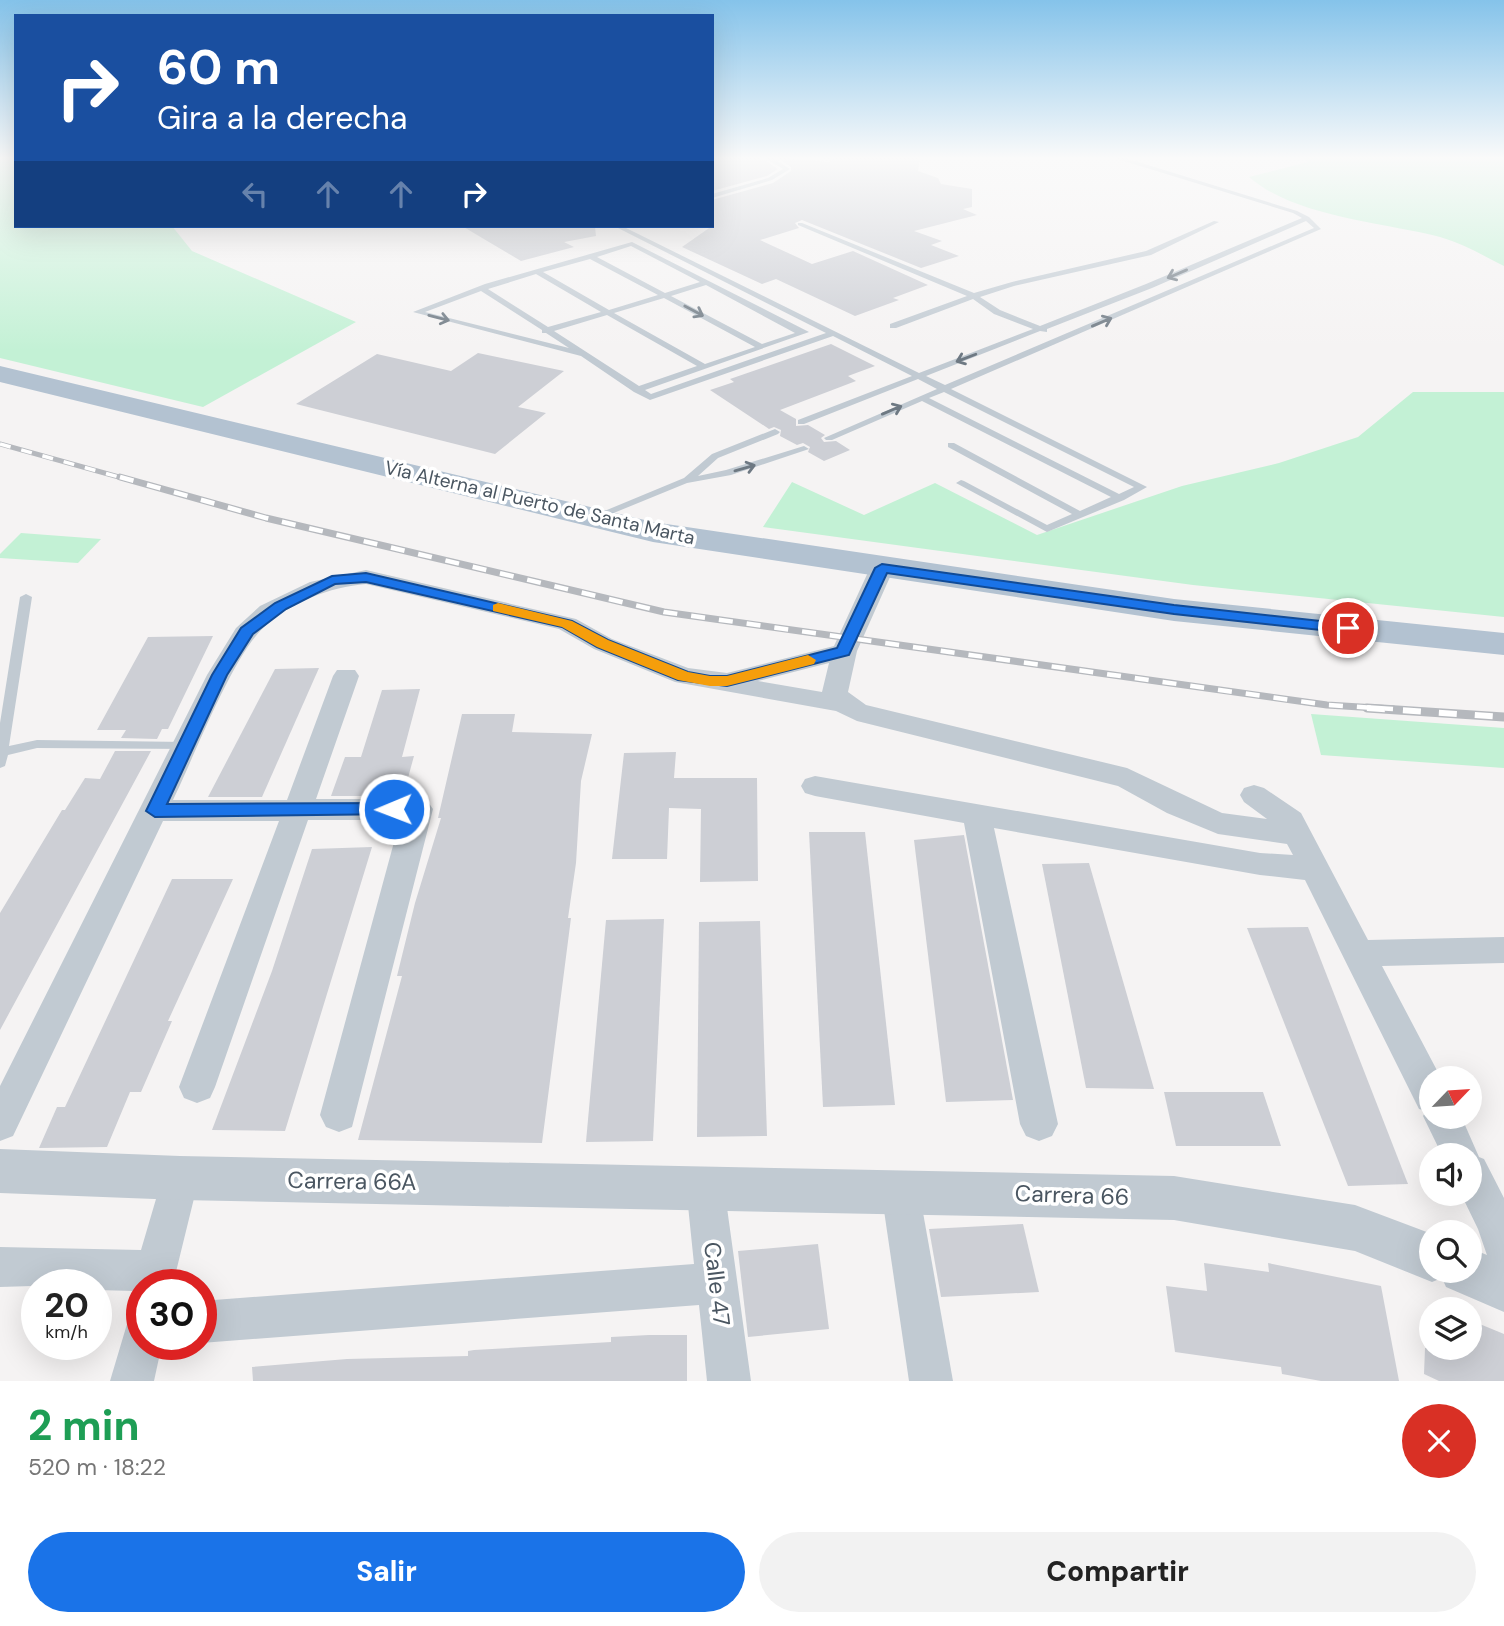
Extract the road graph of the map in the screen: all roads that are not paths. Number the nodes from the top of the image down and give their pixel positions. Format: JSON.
{"nodes":[{"id":1,"x":1299,"y":221,"type":"edge"},
{"id":2,"x":1310,"y":221,"type":"edge"},
{"id":3,"x":1216,"y":222,"type":"dead end"},
{"id":4,"x":800,"y":224,"type":"dead end"},
{"id":5,"x":621,"y":228,"type":"edge"},
{"id":6,"x":1230,"y":251,"type":"junction"},
{"id":7,"x":590,"y":256,"type":"junction"},
{"id":8,"x":1252,"y":259,"type":"junction"},
{"id":9,"x":537,"y":272,"type":"junction"},
{"id":10,"x":706,"y":283,"type":"junction"},
{"id":11,"x":1149,"y":286,"type":"junction"},
{"id":12,"x":482,"y":288,"type":"junction"},
{"id":13,"x":1170,"y":294,"type":"junction"},
{"id":14,"x":664,"y":296,"type":"junction"},
{"id":15,"x":974,"y":296,"type":"junction"},
{"id":16,"x":609,"y":313,"type":"junction"},
{"id":17,"x":893,"y":326,"type":"dead end"},
{"id":18,"x":821,"y":327,"type":"junction"},
{"id":19,"x":1040,"y":329,"type":"junction"},
{"id":20,"x":549,"y":330,"type":"junction"},
{"id":21,"x":802,"y":333,"type":"junction"},
{"id":22,"x":835,"y":334,"type":"junction"},
{"id":23,"x":1064,"y":338,"type":"junction"},
{"id":24,"x":523,"y":339,"type":"junction"},
{"id":25,"x":762,"y":347,"type":"junction"},
{"id":26,"x":587,"y":355,"type":"junction"},
{"id":27,"x":704,"y":367,"type":"junction"},
{"id":28,"x":0,"y":374,"type":"edge"},
{"id":29,"x":919,"y":376,"type":"junction"},
{"id":30,"x":946,"y":388,"type":"junction"},
{"id":31,"x":637,"y":390,"type":"junction"},
{"id":32,"x":922,"y":398,"type":"junction"},
{"id":33,"x":801,"y":422,"type":"dead end"},
{"id":34,"x":775,"y":432,"type":"dead end"},
{"id":35,"x":829,"y":438,"type":"dead end"},
{"id":36,"x":951,"y":445,"type":"dead end"},
{"id":37,"x":804,"y":449,"type":"dead end"},
{"id":38,"x":685,"y":481,"type":"junction"},
{"id":39,"x":961,"y":483,"type":"dead end"},
{"id":40,"x":1120,"y":499,"type":"junction"},
{"id":41,"x":1081,"y":515,"type":"junction"},
{"id":42,"x":594,"y":517,"type":"junction"},
{"id":43,"x":882,"y":568,"type":"junction"},
{"id":44,"x":26,"y":597,"type":"dead end"},
{"id":45,"x":1504,"y":644,"type":"edge"},
{"id":46,"x":844,"y":651,"type":"junction"},
{"id":47,"x":346,"y":676,"type":"dead end"},
{"id":48,"x":710,"y":681,"type":"junction"},
{"id":49,"x":843,"y":704,"type":"junction"},
{"id":50,"x":186,"y":746,"type":"junction"},
{"id":51,"x":1,"y":755,"type":"edge"},
{"id":52,"x":816,"y":786,"type":"dead end"},
{"id":53,"x":1254,"y":795,"type":"dead end"},
{"id":54,"x":155,"y":811,"type":"junction"},
{"id":55,"x":298,"y":811,"type":"junction"},
{"id":56,"x":977,"y":815,"type":"junction"},
{"id":57,"x":1297,"y":834,"type":"junction"},
{"id":58,"x":1315,"y":869,"type":"junction"},
{"id":59,"x":1504,"y":950,"type":"edge"},
{"id":60,"x":1358,"y":953,"type":"junction"},
{"id":61,"x":1419,"y":1072,"type":"edge"},
{"id":62,"x":197,"y":1087,"type":"dead end"},
{"id":63,"x":339,"y":1115,"type":"dead end"},
{"id":64,"x":0,"y":1124,"type":"edge"},
{"id":65,"x":1040,"y":1124,"type":"dead end"},
{"id":66,"x":0,"y":1171,"type":"edge"},
{"id":67,"x":180,"y":1178,"type":"junction"},
{"id":68,"x":705,"y":1186,"type":"junction"},
{"id":69,"x":900,"y":1190,"type":"junction"},
{"id":70,"x":1482,"y":1196,"type":"edge"},
{"id":71,"x":1504,"y":1250,"type":"edge"},
{"id":72,"x":1419,"y":1253,"type":"edge"},
{"id":73,"x":0,"y":1267,"type":"edge"},
{"id":74,"x":157,"y":1269,"type":"edge"},
{"id":75,"x":126,"y":1276,"type":"edge"},
{"id":76,"x":1482,"y":1278,"type":"edge"},
{"id":77,"x":716,"y":1283,"type":"junction"},
{"id":78,"x":1504,"y":1287,"type":"edge"},
{"id":79,"x":217,"y":1321,"type":"edge"},
{"id":80,"x":137,"y":1360,"type":"edge"},
{"id":81,"x":132,"y":1381,"type":"edge"},
{"id":82,"x":729,"y":1381,"type":"edge"},
{"id":83,"x":931,"y":1381,"type":"edge"}],
"edges":[{"from":1,"to":6,"type":"lane"},
{"from":2,"to":8,"type":"lane"},
{"from":3,"to":15,"type":"lane"},
{"from":4,"to":15,"type":"lane"},
{"from":5,"to":18,"type":"lane"},
{"from":6,"to":8,"type":"lane"},
{"from":6,"to":11,"type":"lane","one_way":true},
{"from":7,"to":9,"type":"lane"},
{"from":7,"to":10,"type":"lane"},
{"from":7,"to":14,"type":"lane"},
{"from":8,"to":13,"type":"lane"},
{"from":9,"to":12,"type":"lane"},
{"from":9,"to":16,"type":"lane"},
{"from":10,"to":14,"type":"lane"},
{"from":10,"to":21,"type":"lane"},
{"from":11,"to":13,"type":"lane"},
{"from":11,"to":19,"type":"lane"},
{"from":12,"to":20,"type":"lane"},
{"from":12,"to":24,"type":"lane","one_way":true},
{"from":23,"to":13,"type":"lane","one_way":true},
{"from":14,"to":16,"type":"lane"},
{"from":14,"to":25,"type":"lane","one_way":true},
{"from":15,"to":17,"type":"lane"},
{"from":15,"to":19,"type":"lane"},
{"from":16,"to":20,"type":"lane"},
{"from":16,"to":27,"type":"lane"},
{"from":18,"to":21,"type":"lane"},
{"from":18,"to":22,"type":"lane"},
{"from":19,"to":23,"type":"lane"},
{"from":19,"to":29,"type":"lane","one_way":true},
{"from":20,"to":24,"type":"lane"},
{"from":20,"to":26,"type":"lane"},
{"from":21,"to":25,"type":"lane"},
{"from":22,"to":29,"type":"lane"},
{"from":22,"to":31,"type":"lane"},
{"from":23,"to":30,"type":"lane"},
{"from":24,"to":26,"type":"lane"},
{"from":25,"to":27,"type":"lane"},
{"from":26,"to":31,"type":"lane"},
{"from":27,"to":31,"type":"lane"},
{"from":28,"to":42,"type":"main road","name":"Vía Alterna al Puerto de Santa Marta"},
{"from":29,"to":30,"type":"lane"},
{"from":29,"to":33,"type":"lane"},
{"from":30,"to":32,"type":"lane"},
{"from":30,"to":40,"type":"lane"},
{"from":35,"to":32,"type":"lane","one_way":true},
{"from":32,"to":40,"type":"lane"},
{"from":34,"to":38,"type":"lane"},
{"from":36,"to":41,"type":"lane"},
{"from":38,"to":37,"type":"lane","one_way":true},
{"from":38,"to":42,"type":"lane"},
{"from":39,"to":41,"type":"lane"},
{"from":40,"to":41,"type":"lane"},
{"from":42,"to":43,"type":"main road","name":"Vía Alterna al Puerto de Santa Marta"},
{"from":43,"to":45,"type":"main road","name":"Vía Alterna al Puerto de Santa Marta"},
{"from":43,"to":46,"type":"street"},
{"from":44,"to":51,"type":"lane"},
{"from":46,"to":48,"type":"street"},
{"from":46,"to":49,"type":"street"},
{"from":47,"to":55,"type":"street"},
{"from":48,"to":49,"type":"street"},
{"from":48,"to":50,"type":"street"},
{"from":49,"to":57,"type":"street"},
{"from":50,"to":51,"type":"lane"},
{"from":50,"to":54,"type":"street"},
{"from":52,"to":56,"type":"street"},
{"from":53,"to":57,"type":"street"},
{"from":54,"to":55,"type":"street"},
{"from":54,"to":64,"type":"street"},
{"from":55,"to":62,"type":"street"},
{"from":55,"to":63,"type":"street"},
{"from":56,"to":58,"type":"street"},
{"from":56,"to":65,"type":"street"},
{"from":57,"to":58,"type":"street"},
{"from":58,"to":60,"type":"street"},
{"from":59,"to":60,"type":"street"},
{"from":60,"to":61,"type":"street"},
{"from":66,"to":67,"type":"street","name":"Carrera 66A"},
{"from":67,"to":68,"type":"street","name":"Carrera 66A"},
{"from":67,"to":74,"type":"street"},
{"from":68,"to":69,"type":"street","name":"Carrera 66"},
{"from":68,"to":77,"type":"street","name":"Calle 47"},
{"from":69,"to":72,"type":"street","name":"Carrera 66"},
{"from":69,"to":83,"type":"street"},
{"from":70,"to":71,"type":"street"},
{"from":73,"to":75,"type":"street"},
{"from":76,"to":78,"type":"street"},
{"from":77,"to":79,"type":"street"},
{"from":77,"to":82,"type":"street","name":"Calle 47"},
{"from":80,"to":81,"type":"street"}]}
